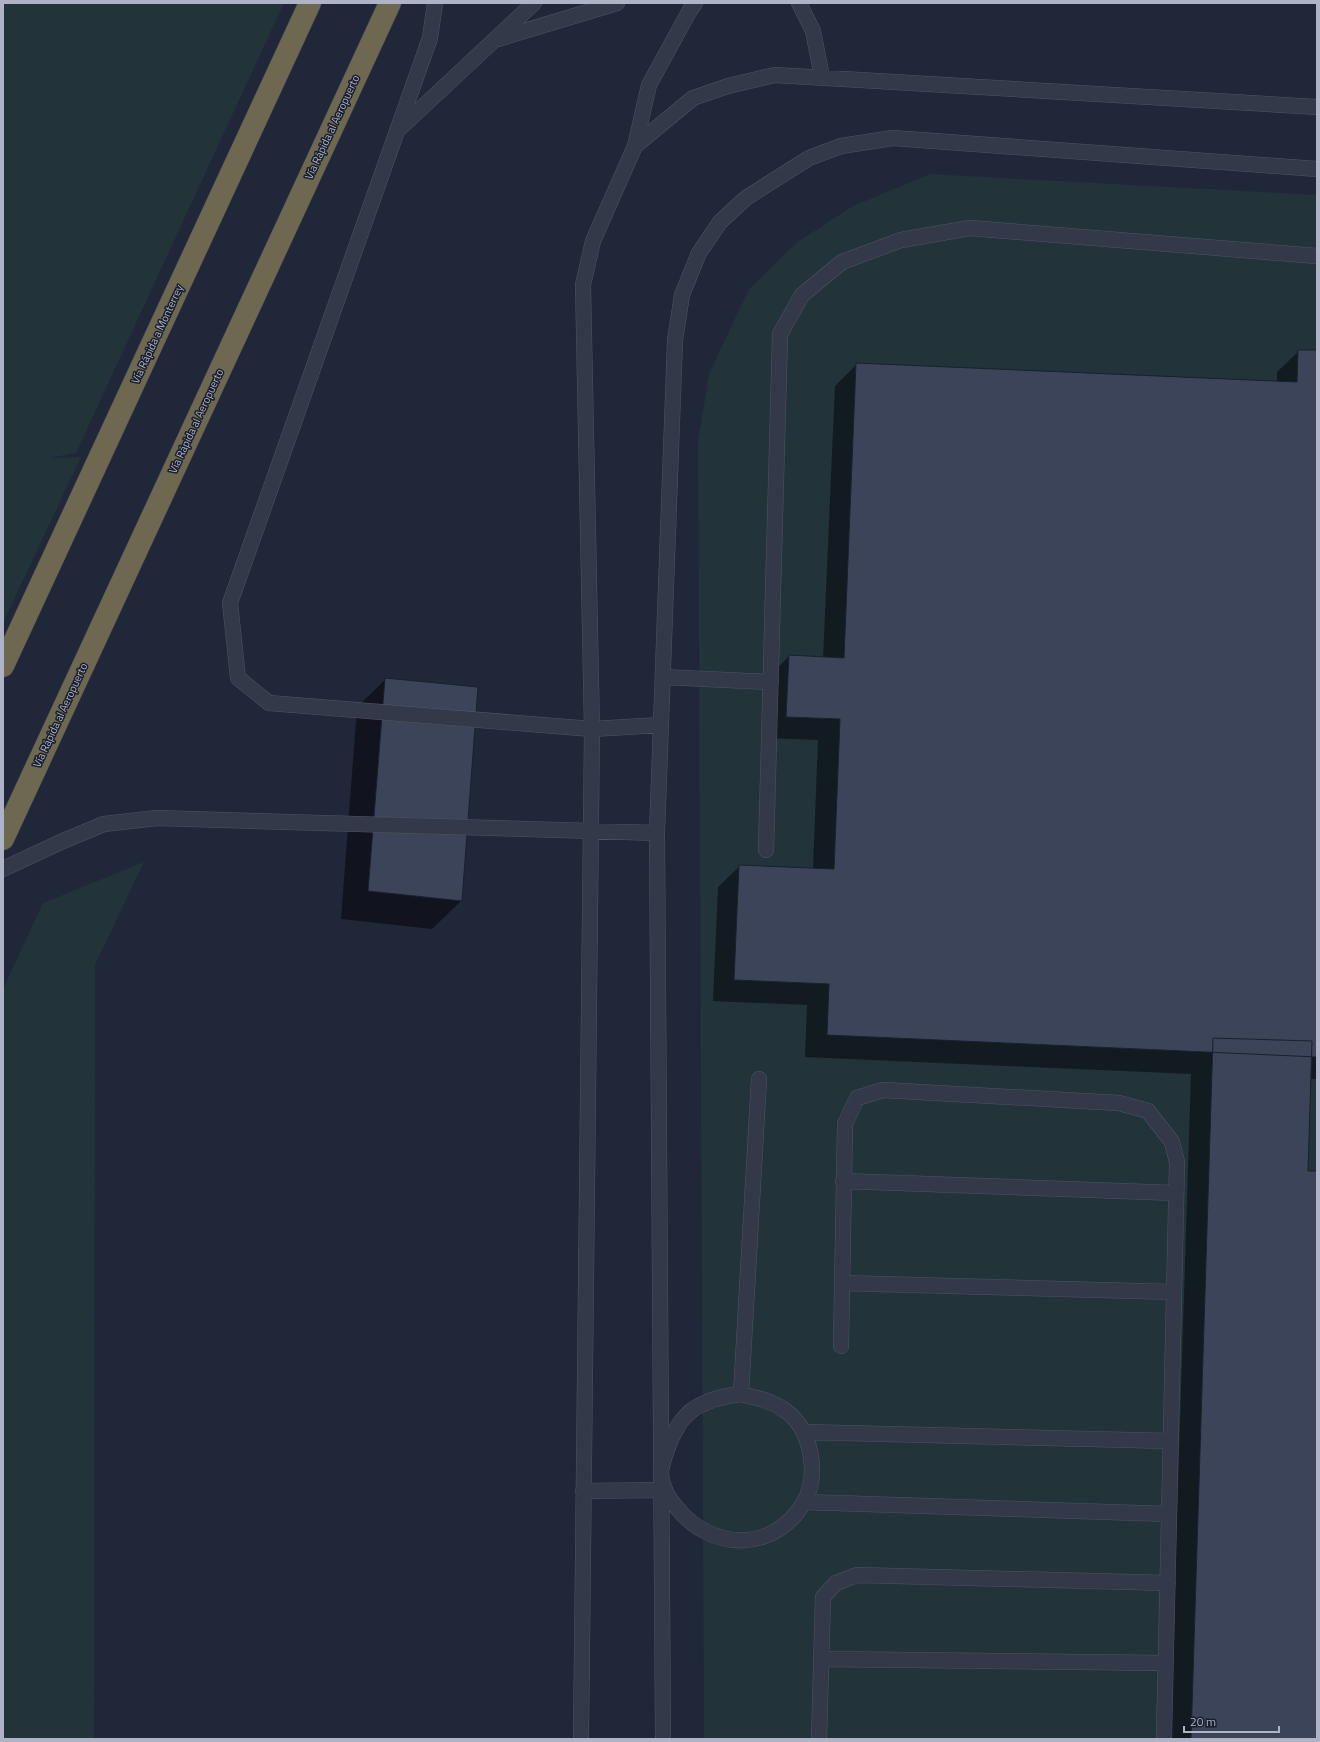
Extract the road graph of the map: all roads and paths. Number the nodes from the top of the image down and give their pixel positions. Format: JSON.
{"nodes":[{"id":1,"x":310,"y":3,"type":"edge"},
{"id":2,"x":390,"y":3,"type":"edge"},
{"id":3,"x":435,"y":3,"type":"edge"},
{"id":4,"x":534,"y":3,"type":"edge"},
{"id":5,"x":617,"y":3,"type":"edge"},
{"id":6,"x":695,"y":3,"type":"edge"},
{"id":7,"x":799,"y":3,"type":"edge"},
{"id":8,"x":495,"y":39,"type":"junction"},
{"id":9,"x":822,"y":77,"type":"junction"},
{"id":10,"x":1317,"y":107,"type":"edge"},
{"id":11,"x":396,"y":132,"type":"junction"},
{"id":12,"x":635,"y":146,"type":"junction"},
{"id":13,"x":1317,"y":169,"type":"edge"},
{"id":14,"x":1317,"y":256,"type":"edge"},
{"id":15,"x":3,"y":666,"type":"edge"},
{"id":16,"x":663,"y":677,"type":"junction"},
{"id":17,"x":771,"y":682,"type":"junction"},
{"id":18,"x":661,"y":725,"type":"junction"},
{"id":19,"x":592,"y":729,"type":"junction"},
{"id":20,"x":590,"y":832,"type":"junction"},
{"id":21,"x":657,"y":833,"type":"junction"},
{"id":22,"x":3,"y":839,"type":"edge"},
{"id":23,"x":766,"y":850,"type":"dead end"},
{"id":24,"x":3,"y":869,"type":"edge"},
{"id":25,"x":759,"y":1079,"type":"dead end"},
{"id":26,"x":844,"y":1181,"type":"junction"},
{"id":27,"x":1176,"y":1193,"type":"junction"},
{"id":28,"x":842,"y":1283,"type":"junction"},
{"id":29,"x":1174,"y":1292,"type":"junction"},
{"id":30,"x":841,"y":1346,"type":"dead end"},
{"id":31,"x":741,"y":1394,"type":"junction"},
{"id":32,"x":803,"y":1432,"type":"junction"},
{"id":33,"x":1171,"y":1441,"type":"junction"},
{"id":34,"x":661,"y":1482,"type":"junction"},
{"id":35,"x":583,"y":1491,"type":"junction"},
{"id":36,"x":804,"y":1502,"type":"junction"},
{"id":37,"x":1169,"y":1514,"type":"junction"},
{"id":38,"x":1168,"y":1583,"type":"junction"},
{"id":39,"x":822,"y":1659,"type":"junction"},
{"id":40,"x":1166,"y":1663,"type":"junction"},
{"id":41,"x":581,"y":1739,"type":"edge"},
{"id":42,"x":663,"y":1739,"type":"edge"},
{"id":43,"x":819,"y":1739,"type":"edge"},
{"id":44,"x":1164,"y":1739,"type":"edge"}],
"edges":[{"from":1,"to":15,"type":"highway","name":"Vía Rápida a Monterrey"},
{"from":2,"to":22,"type":"highway","name":"Vía Rápida al Aeropuerto"},
{"from":3,"to":11,"type":"lane"},
{"from":4,"to":8,"type":"lane"},
{"from":5,"to":8,"type":"lane"},
{"from":6,"to":12,"type":"lane"},
{"from":7,"to":9,"type":"lane"},
{"from":8,"to":11,"type":"lane"},
{"from":9,"to":10,"type":"lane"},
{"from":9,"to":12,"type":"lane"},
{"from":11,"to":19,"type":"lane"},
{"from":12,"to":19,"type":"lane"},
{"from":13,"to":16,"type":"lane"},
{"from":14,"to":17,"type":"lane"},
{"from":16,"to":17,"type":"lane"},
{"from":16,"to":18,"type":"lane"},
{"from":17,"to":23,"type":"lane"},
{"from":18,"to":19,"type":"lane"},
{"from":18,"to":21,"type":"lane"},
{"from":19,"to":20,"type":"lane"},
{"from":20,"to":21,"type":"lane"},
{"from":20,"to":24,"type":"lane"},
{"from":20,"to":35,"type":"lane"},
{"from":21,"to":34,"type":"lane"},
{"from":25,"to":31,"type":"lane"},
{"from":26,"to":27,"type":"lane"},
{"from":26,"to":27,"type":"lane"},
{"from":26,"to":28,"type":"lane"},
{"from":27,"to":29,"type":"lane"},
{"from":28,"to":29,"type":"lane"},
{"from":28,"to":30,"type":"lane"},
{"from":29,"to":33,"type":"lane"},
{"from":31,"to":32,"type":"lane"},
{"from":31,"to":34,"type":"lane"},
{"from":32,"to":33,"type":"lane"},
{"from":32,"to":36,"type":"lane"},
{"from":33,"to":37,"type":"lane"},
{"from":34,"to":35,"type":"lane"},
{"from":34,"to":36,"type":"lane"},
{"from":34,"to":42,"type":"lane"},
{"from":35,"to":41,"type":"lane"},
{"from":36,"to":37,"type":"lane"},
{"from":37,"to":38,"type":"lane"},
{"from":38,"to":39,"type":"lane"},
{"from":38,"to":40,"type":"lane"},
{"from":39,"to":40,"type":"lane"},
{"from":39,"to":43,"type":"lane"},
{"from":40,"to":44,"type":"lane"}]}
